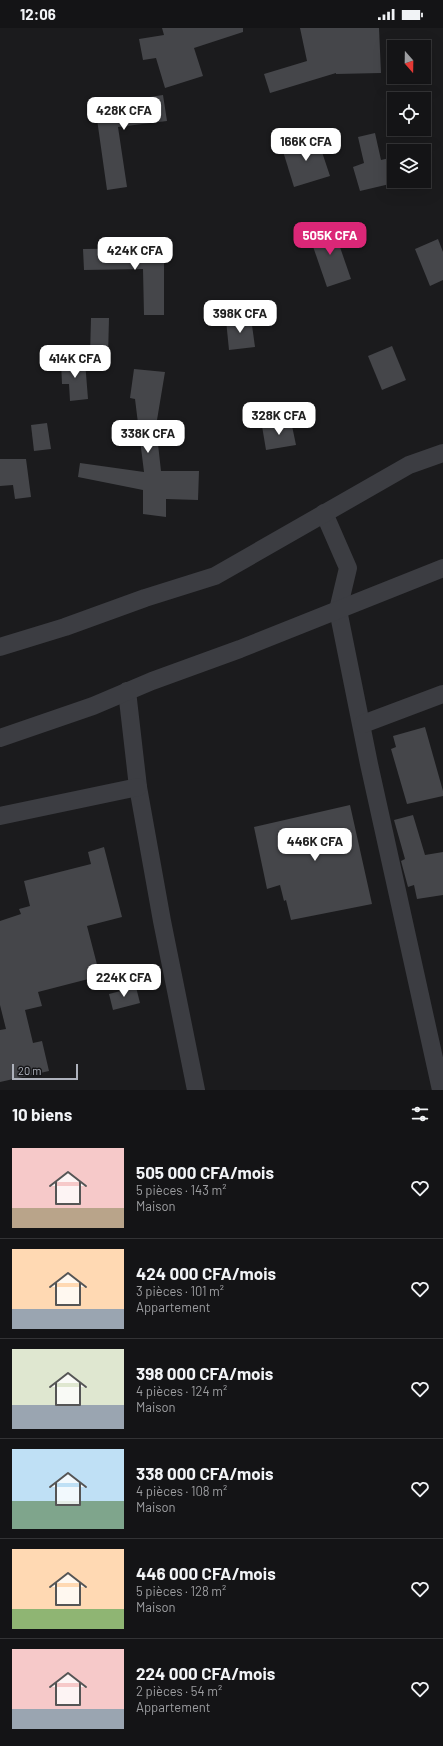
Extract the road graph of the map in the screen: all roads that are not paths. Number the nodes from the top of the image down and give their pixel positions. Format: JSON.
{"nodes":[{"id":1,"x":443,"y":453,"type":"edge"},
{"id":2,"x":324,"y":513,"type":"junction"},
{"id":3,"x":443,"y":568,"type":"edge"},
{"id":4,"x":338,"y":610,"type":"junction"},
{"id":5,"x":0,"y":647,"type":"edge"},
{"id":6,"x":127,"y":692,"type":"junction"},
{"id":7,"x":443,"y":694,"type":"edge"},
{"id":8,"x":363,"y":724,"type":"junction"},
{"id":9,"x":0,"y":738,"type":"edge"},
{"id":10,"x":138,"y":787,"type":"junction"},
{"id":11,"x":0,"y":816,"type":"edge"},
{"id":12,"x":196,"y":1090,"type":"edge"},
{"id":13,"x":441,"y":1090,"type":"edge"}],
"edges":[{"from":1,"to":2,"type":"street"},
{"from":2,"to":4,"type":"street"},
{"from":2,"to":5,"type":"street"},
{"from":3,"to":4,"type":"street"},
{"from":4,"to":6,"type":"street"},
{"from":4,"to":8,"type":"street"},
{"from":6,"to":9,"type":"street"},
{"from":6,"to":10,"type":"street"},
{"from":7,"to":8,"type":"street"},
{"from":8,"to":13,"type":"street"},
{"from":10,"to":11,"type":"street"},
{"from":10,"to":12,"type":"street"}]}
